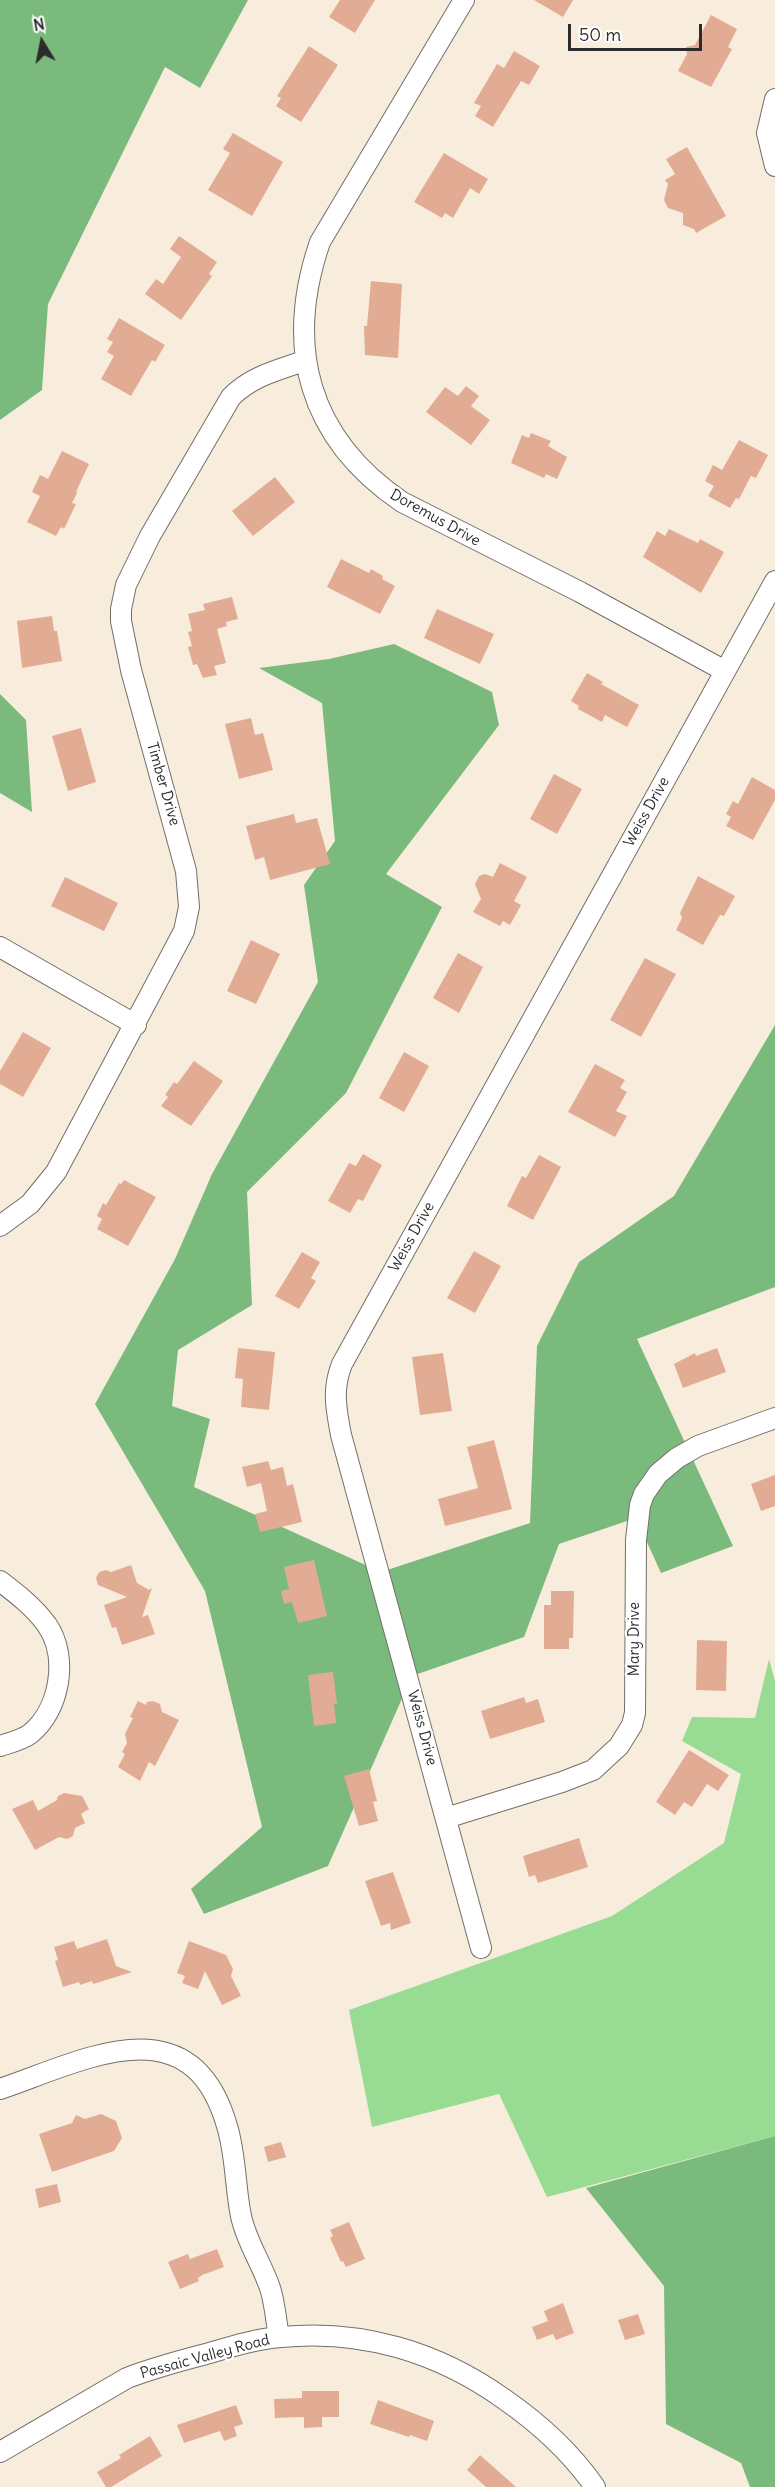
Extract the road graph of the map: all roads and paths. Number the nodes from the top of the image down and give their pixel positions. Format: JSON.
{"nodes":[{"id":1,"x":464,"y":0,"type":"edge"},
{"id":2,"x":775,"y":99,"type":"edge"},
{"id":3,"x":775,"y":166,"type":"edge"},
{"id":4,"x":304,"y":361,"type":"junction"},
{"id":5,"x":775,"y":581,"type":"edge"},
{"id":6,"x":725,"y":671,"type":"junction"},
{"id":7,"x":0,"y":947,"type":"edge"},
{"id":8,"x":136,"y":1025,"type":"junction"},
{"id":9,"x":0,"y":1226,"type":"edge"},
{"id":10,"x":775,"y":1418,"type":"edge"},
{"id":11,"x":0,"y":1581,"type":"edge"},
{"id":12,"x":0,"y":1746,"type":"edge"},
{"id":13,"x":446,"y":1818,"type":"junction"},
{"id":14,"x":481,"y":1948,"type":"dead end"},
{"id":15,"x":0,"y":2089,"type":"edge"},
{"id":16,"x":279,"y":2337,"type":"junction"},
{"id":17,"x":0,"y":2452,"type":"edge"},
{"id":18,"x":595,"y":2487,"type":"edge"}],
"edges":[{"from":1,"to":4,"type":"street","name":"Doremus Drive"},
{"from":2,"to":3,"type":"street"},
{"from":4,"to":6,"type":"street","name":"Doremus Drive"},
{"from":4,"to":8,"type":"street","name":"Timber Drive"},
{"from":5,"to":6,"type":"street","name":"Weiss Drive"},
{"from":6,"to":13,"type":"street","name":"Weiss Drive"},
{"from":7,"to":8,"type":"street"},
{"from":8,"to":9,"type":"street","name":"Timber Drive"},
{"from":10,"to":13,"type":"street","name":"Mary Drive"},
{"from":11,"to":12,"type":"street"},
{"from":13,"to":14,"type":"street","name":"Weiss Drive"},
{"from":15,"to":16,"type":"street"},
{"from":16,"to":17,"type":"street","name":"Passaic Valley Road"},
{"from":16,"to":18,"type":"street","name":"Passaic Valley Road"}]}
